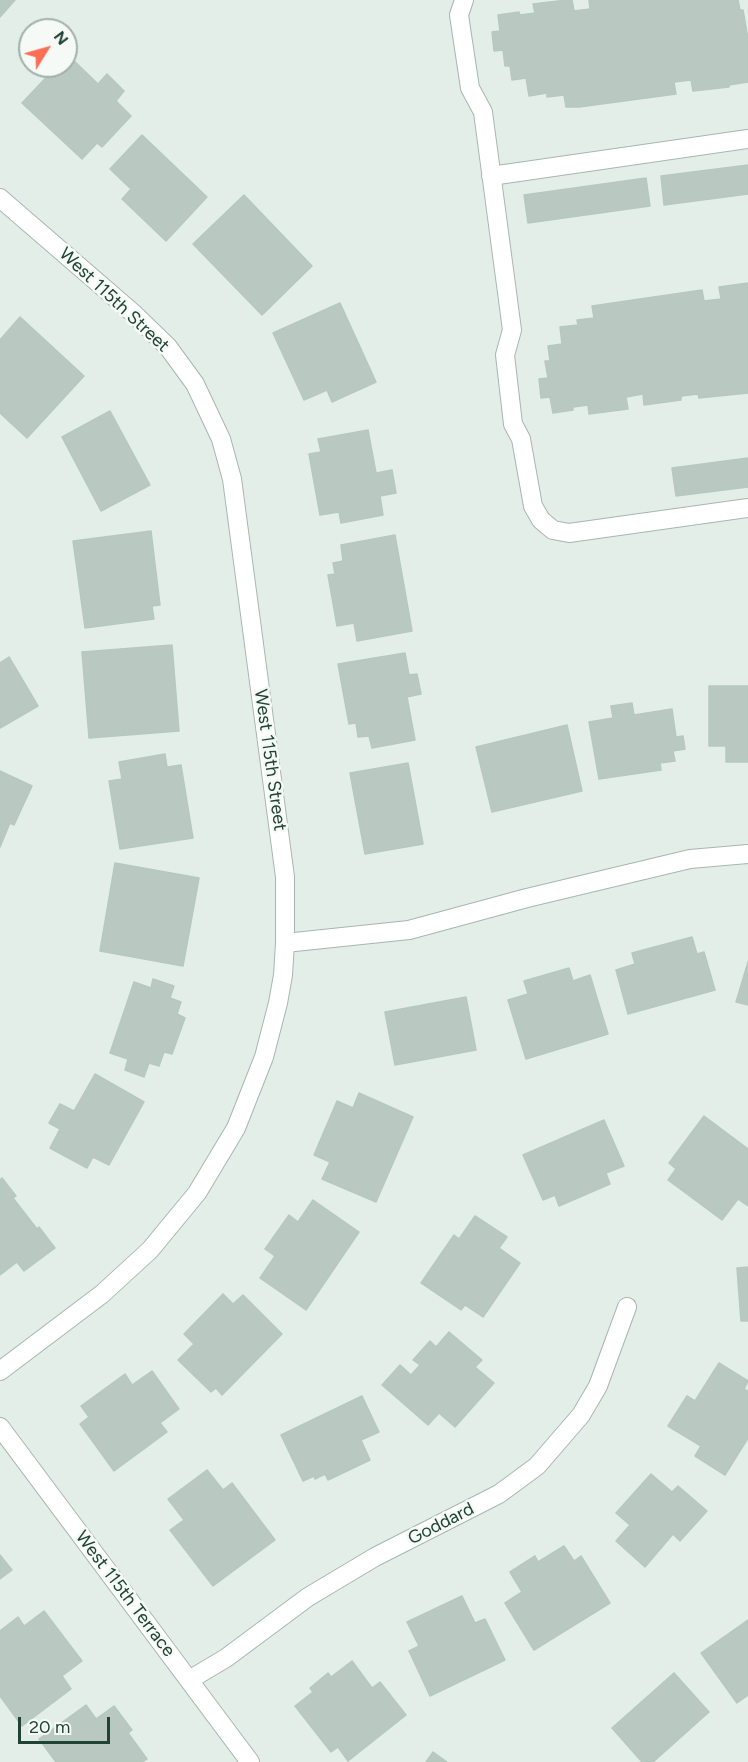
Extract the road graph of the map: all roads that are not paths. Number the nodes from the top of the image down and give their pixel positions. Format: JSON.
{"nodes":[{"id":1,"x":464,"y":0,"type":"edge"},
{"id":2,"x":748,"y":139,"type":"edge"},
{"id":3,"x":491,"y":176,"type":"junction"},
{"id":4,"x":0,"y":198,"type":"edge"},
{"id":5,"x":748,"y":508,"type":"edge"},
{"id":6,"x":748,"y":854,"type":"edge"},
{"id":7,"x":285,"y":943,"type":"junction"},
{"id":8,"x":627,"y":1307,"type":"dead end"},
{"id":9,"x":0,"y":1371,"type":"edge"},
{"id":10,"x":0,"y":1427,"type":"edge"},
{"id":11,"x":189,"y":1680,"type":"junction"},
{"id":12,"x":250,"y":1762,"type":"edge"}],
"edges":[{"from":1,"to":3,"type":"street"},
{"from":2,"to":3,"type":"street"},
{"from":3,"to":5,"type":"street"},
{"from":4,"to":7,"type":"street","name":"West 115th Street"},
{"from":6,"to":7,"type":"street"},
{"from":7,"to":9,"type":"street","name":"West 115th Street"},
{"from":8,"to":11,"type":"street","name":"Goddard"},
{"from":10,"to":11,"type":"street","name":"West 115th Terrace"},
{"from":11,"to":12,"type":"street","name":"West 115th Terrace"}]}
